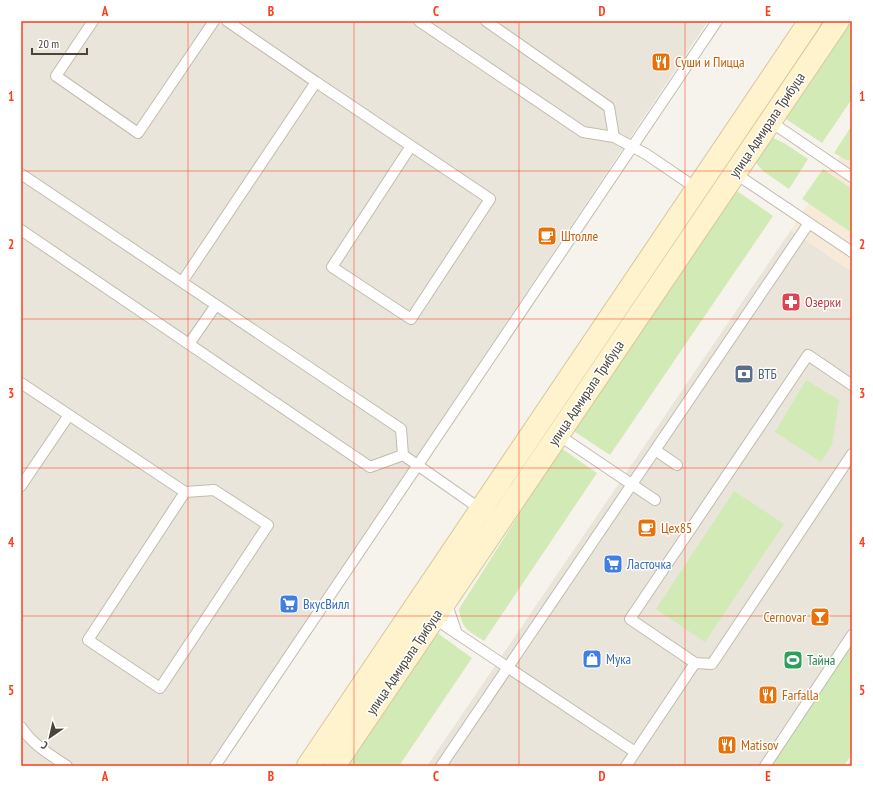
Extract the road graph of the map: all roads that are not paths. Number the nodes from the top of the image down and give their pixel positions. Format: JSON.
{"nodes":[{"id":1,"x":93,"y":21,"type":"edge"},
{"id":2,"x":214,"y":21,"type":"edge"},
{"id":3,"x":227,"y":21,"type":"edge"},
{"id":4,"x":419,"y":21,"type":"edge"},
{"id":5,"x":486,"y":21,"type":"edge"},
{"id":6,"x":717,"y":21,"type":"edge"},
{"id":7,"x":810,"y":21,"type":"edge"},
{"id":8,"x":838,"y":21,"type":"edge"},
{"id":9,"x":316,"y":82,"type":"junction"},
{"id":10,"x":751,"y":108,"type":"junction"},
{"id":11,"x":770,"y":121,"type":"junction"},
{"id":12,"x":614,"y":137,"type":"junction"},
{"id":13,"x":411,"y":146,"type":"junction"},
{"id":14,"x":632,"y":146,"type":"junction"},
{"id":15,"x":716,"y":161,"type":"junction"},
{"id":16,"x":21,"y":174,"type":"edge"},
{"id":17,"x":735,"y":174,"type":"junction"},
{"id":18,"x":852,"y":177,"type":"edge"},
{"id":19,"x":697,"y":189,"type":"junction"},
{"id":20,"x":716,"y":202,"type":"junction"},
{"id":21,"x":810,"y":223,"type":"junction"},
{"id":22,"x":21,"y":230,"type":"edge"},
{"id":23,"x":852,"y":252,"type":"edge"},
{"id":24,"x":182,"y":282,"type":"junction"},
{"id":25,"x":216,"y":305,"type":"junction"},
{"id":26,"x":189,"y":344,"type":"junction"},
{"id":27,"x":21,"y":383,"type":"edge"},
{"id":28,"x":852,"y":385,"type":"edge"},
{"id":29,"x":69,"y":414,"type":"junction"},
{"id":30,"x":549,"y":429,"type":"junction"},
{"id":31,"x":655,"y":450,"type":"junction"},
{"id":32,"x":852,"y":454,"type":"edge"},
{"id":33,"x":403,"y":456,"type":"junction"},
{"id":34,"x":418,"y":465,"type":"junction"},
{"id":35,"x":677,"y":465,"type":"dead end"},
{"id":36,"x":632,"y":485,"type":"junction"},
{"id":37,"x":21,"y":486,"type":"edge"},
{"id":38,"x":186,"y":492,"type":"junction"},
{"id":39,"x":655,"y":500,"type":"dead end"},
{"id":40,"x":481,"y":510,"type":"junction"},
{"id":41,"x":499,"y":522,"type":"junction"},
{"id":42,"x":446,"y":601,"type":"junction"},
{"id":43,"x":415,"y":606,"type":"junction"},
{"id":44,"x":434,"y":619,"type":"junction"},
{"id":45,"x":457,"y":634,"type":"junction"},
{"id":46,"x":852,"y":635,"type":"edge"},
{"id":47,"x":695,"y":663,"type":"junction"},
{"id":48,"x":508,"y":667,"type":"junction"},
{"id":49,"x":21,"y":727,"type":"edge"},
{"id":50,"x":635,"y":752,"type":"junction"},
{"id":51,"x":67,"y":766,"type":"edge"},
{"id":52,"x":215,"y":766,"type":"edge"},
{"id":53,"x":308,"y":766,"type":"edge"},
{"id":54,"x":334,"y":766,"type":"edge"},
{"id":55,"x":441,"y":766,"type":"edge"},
{"id":56,"x":626,"y":766,"type":"edge"},
{"id":57,"x":764,"y":766,"type":"edge"}],
"edges":[{"from":1,"to":2,"type":"lane"},
{"from":3,"to":9,"type":"lane"},
{"from":4,"to":12,"type":"lane"},
{"from":5,"to":12,"type":"lane"},
{"from":6,"to":14,"type":"lane"},
{"from":7,"to":10,"type":"street","name":"улица Адмирала Трибуца"},
{"from":8,"to":11,"type":"street","name":"улица Адмирала Трибуца"},
{"from":9,"to":13,"type":"lane"},
{"from":9,"to":24,"type":"lane"},
{"from":10,"to":11,"type":"lane"},
{"from":10,"to":15,"type":"street","name":"улица Адмирала Трибуца"},
{"from":11,"to":17,"type":"street","name":"улица Адмирала Трибуца"},
{"from":11,"to":18,"type":"lane"},
{"from":12,"to":14,"type":"lane"},
{"from":13,"to":13,"type":"lane"},
{"from":14,"to":19,"type":"lane"},
{"from":14,"to":34,"type":"lane"},
{"from":15,"to":17,"type":"lane"},
{"from":15,"to":19,"type":"street","name":"улица Адмирала Трибуца"},
{"from":16,"to":24,"type":"lane"},
{"from":17,"to":20,"type":"street","name":"улица Адмирала Трибуца"},
{"from":17,"to":21,"type":"lane"},
{"from":19,"to":20,"type":"lane"},
{"from":19,"to":30,"type":"street","name":"улица Адмирала Трибуца"},
{"from":20,"to":30,"type":"street","name":"улица Адмирала Трибуца"},
{"from":21,"to":23,"type":"lane"},
{"from":21,"to":31,"type":"lane"},
{"from":22,"to":26,"type":"lane"},
{"from":24,"to":25,"type":"lane"},
{"from":25,"to":26,"type":"lane"},
{"from":25,"to":33,"type":"lane"},
{"from":26,"to":33,"type":"lane"},
{"from":27,"to":29,"type":"lane"},
{"from":28,"to":47,"type":"lane"},
{"from":29,"to":37,"type":"lane"},
{"from":29,"to":38,"type":"lane"},
{"from":30,"to":36,"type":"lane"},
{"from":30,"to":40,"type":"street","name":"улица Адмирала Трибуца"},
{"from":30,"to":41,"type":"street","name":"улица Адмирала Трибуца"},
{"from":31,"to":35,"type":"lane"},
{"from":31,"to":36,"type":"lane"},
{"from":32,"to":47,"type":"lane"},
{"from":33,"to":34,"type":"lane"},
{"from":34,"to":40,"type":"lane"},
{"from":34,"to":52,"type":"lane"},
{"from":36,"to":39,"type":"lane"},
{"from":36,"to":48,"type":"lane"},
{"from":38,"to":38,"type":"lane"},
{"from":40,"to":41,"type":"lane"},
{"from":40,"to":43,"type":"street","name":"улица Адмирала Трибуца"},
{"from":41,"to":42,"type":"street","name":"улица Адмирала Трибуца"},
{"from":42,"to":44,"type":"street","name":"улица Адмирала Трибуца"},
{"from":42,"to":45,"type":"lane"},
{"from":43,"to":44,"type":"lane"},
{"from":43,"to":53,"type":"street","name":"улица Адмирала Трибуца"},
{"from":44,"to":45,"type":"lane"},
{"from":44,"to":54,"type":"street","name":"улица Адмирала Трибуца"},
{"from":45,"to":48,"type":"lane"},
{"from":46,"to":57,"type":"lane"},
{"from":47,"to":50,"type":"lane"},
{"from":48,"to":50,"type":"lane"},
{"from":48,"to":55,"type":"lane"},
{"from":49,"to":51,"type":"lane"},
{"from":50,"to":56,"type":"lane"}]}
